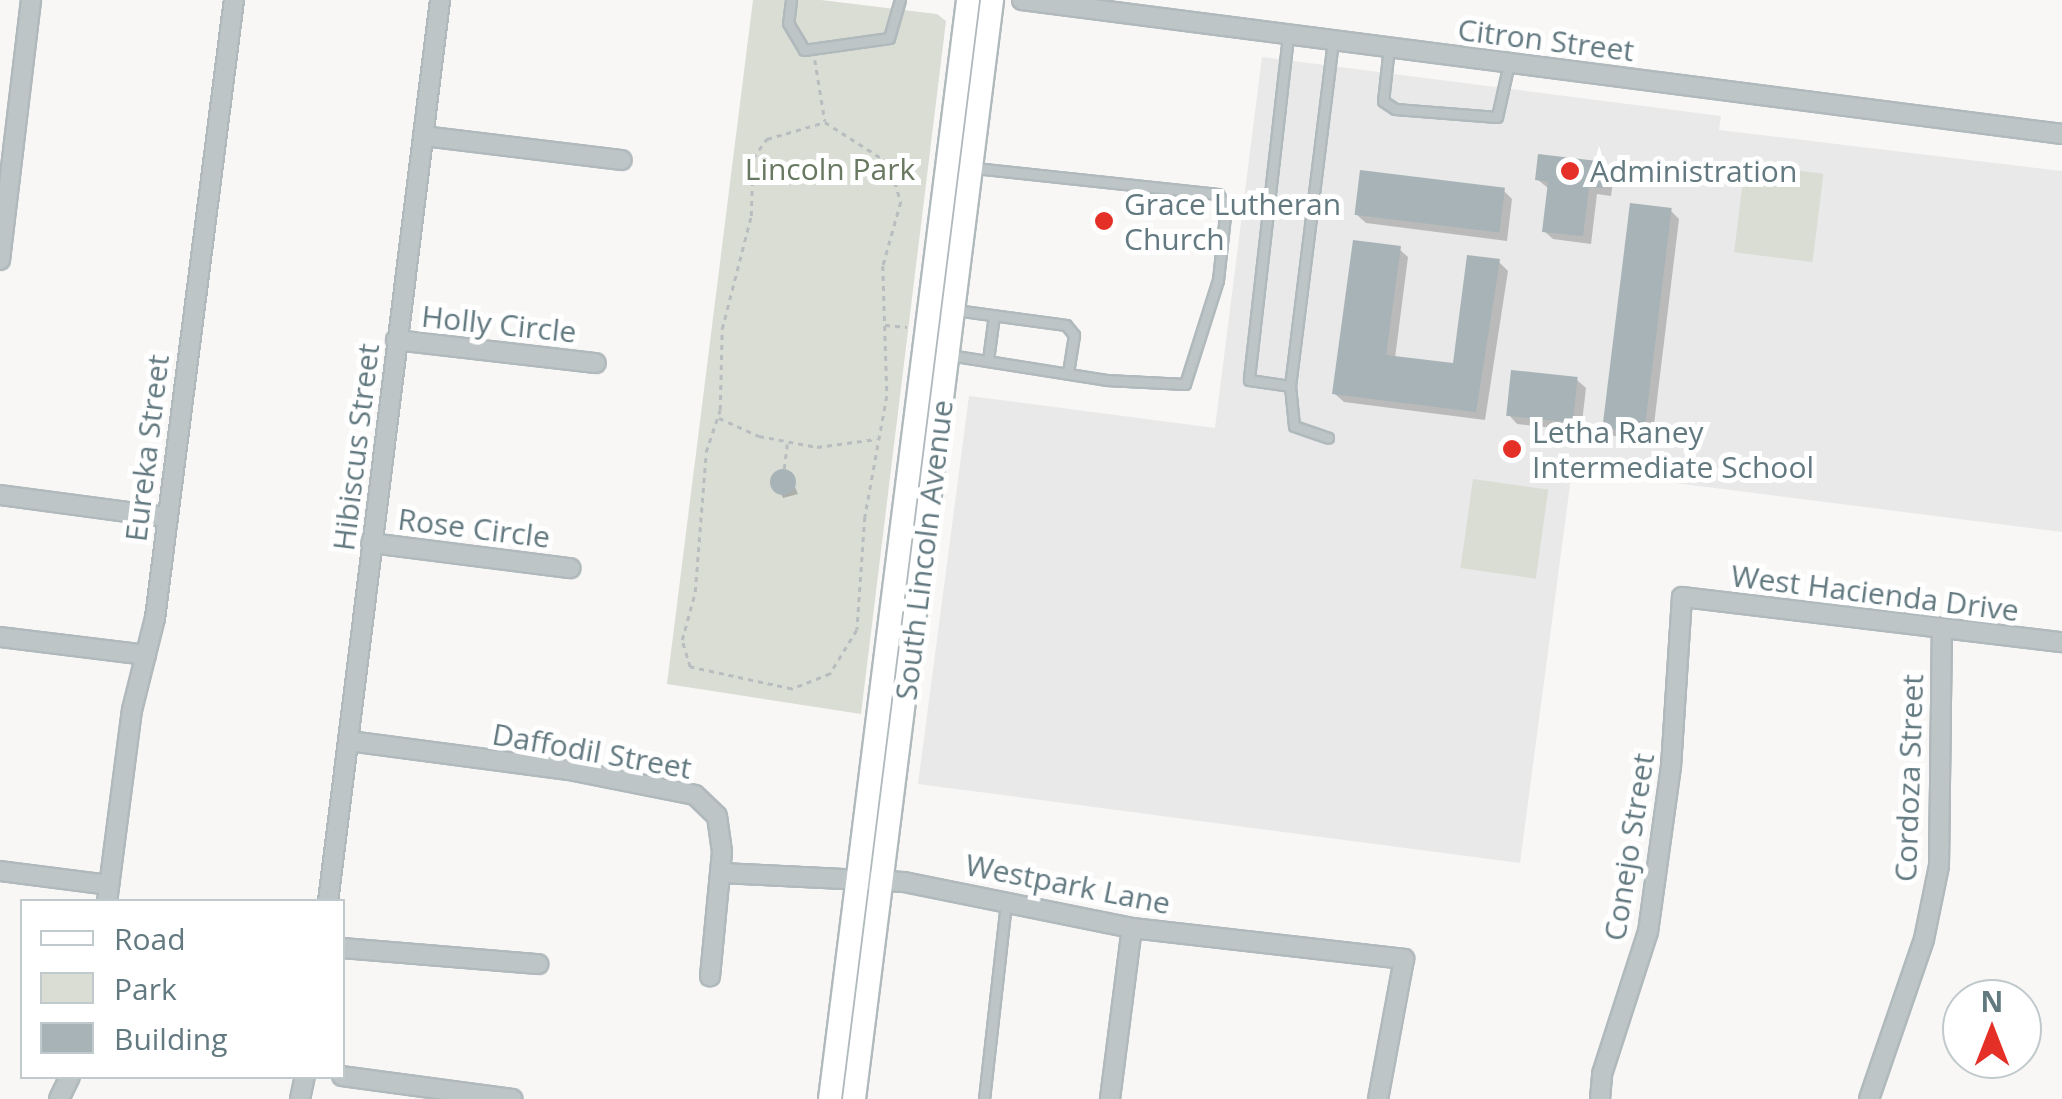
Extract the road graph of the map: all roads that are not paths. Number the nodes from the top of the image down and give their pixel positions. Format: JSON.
{"nodes":[{"id":1,"x":31,"y":0,"type":"edge"},
{"id":2,"x":234,"y":0,"type":"edge"},
{"id":3,"x":440,"y":0,"type":"edge"},
{"id":4,"x":791,"y":0,"type":"edge"},
{"id":5,"x":900,"y":0,"type":"edge"},
{"id":6,"x":968,"y":0,"type":"edge"},
{"id":7,"x":992,"y":0,"type":"edge"},
{"id":8,"x":1022,"y":0,"type":"edge"},
{"id":9,"x":1288,"y":34,"type":"junction"},
{"id":10,"x":1333,"y":40,"type":"junction"},
{"id":11,"x":1389,"y":47,"type":"junction"},
{"id":12,"x":1509,"y":63,"type":"junction"},
{"id":13,"x":2062,"y":134,"type":"edge"},
{"id":14,"x":424,"y":136,"type":"junction"},
{"id":15,"x":622,"y":160,"type":"dead end"},
{"id":16,"x":972,"y":168,"type":"junction"},
{"id":17,"x":0,"y":260,"type":"edge"},
{"id":18,"x":955,"y":310,"type":"junction"},
{"id":19,"x":994,"y":315,"type":"junction"},
{"id":20,"x":396,"y":340,"type":"junction"},
{"id":21,"x":949,"y":355,"type":"junction"},
{"id":22,"x":988,"y":360,"type":"junction"},
{"id":23,"x":596,"y":363,"type":"dead end"},
{"id":24,"x":1068,"y":374,"type":"junction"},
{"id":25,"x":1290,"y":386,"type":"junction"},
{"id":26,"x":1328,"y":438,"type":"dead end"},
{"id":27,"x":0,"y":496,"type":"edge"},
{"id":28,"x":164,"y":516,"type":"junction"},
{"id":29,"x":372,"y":543,"type":"junction"},
{"id":30,"x":570,"y":568,"type":"dead end"},
{"id":31,"x":1682,"y":597,"type":"joint"},
{"id":32,"x":1942,"y":628,"type":"junction"},
{"id":33,"x":0,"y":637,"type":"edge"},
{"id":34,"x":2062,"y":642,"type":"edge"},
{"id":35,"x":146,"y":655,"type":"junction"},
{"id":36,"x":349,"y":742,"type":"junction"},
{"id":37,"x":0,"y":871,"type":"edge"},
{"id":38,"x":722,"y":873,"type":"junction"},
{"id":39,"x":870,"y":878,"type":"junction"},
{"id":40,"x":108,"y":893,"type":"edge"},
{"id":41,"x":328,"y":899,"type":"edge"},
{"id":42,"x":1006,"y":900,"type":"junction"},
{"id":43,"x":1132,"y":928,"type":"junction"},
{"id":44,"x":345,"y":948,"type":"edge"},
{"id":45,"x":538,"y":964,"type":"dead end"},
{"id":46,"x":710,"y":976,"type":"dead end"},
{"id":47,"x":345,"y":1076,"type":"edge"},
{"id":48,"x":512,"y":1099,"type":"edge"},
{"id":49,"x":830,"y":1099,"type":"edge"},
{"id":50,"x":854,"y":1099,"type":"edge"},
{"id":51,"x":984,"y":1099,"type":"edge"},
{"id":52,"x":1110,"y":1099,"type":"edge"},
{"id":53,"x":1378,"y":1099,"type":"edge"},
{"id":54,"x":1600,"y":1099,"type":"edge"},
{"id":55,"x":1869,"y":1099,"type":"edge"}],
"edges":[{"from":1,"to":17,"type":"street"},
{"from":2,"to":28,"type":"street","name":"Eureka Street"},
{"from":3,"to":14,"type":"street","name":"Hibiscus Street"},
{"from":4,"to":5,"type":"lane"},
{"from":6,"to":39,"type":"main road","name":"South Lincoln Avenue"},
{"from":7,"to":16,"type":"main road","name":"South Lincoln Avenue"},
{"from":8,"to":9,"type":"street","name":"Citron Street"},
{"from":9,"to":10,"type":"street","name":"Citron Street"},
{"from":9,"to":25,"type":"lane"},
{"from":10,"to":11,"type":"street","name":"Citron Street"},
{"from":10,"to":25,"type":"lane"},
{"from":11,"to":12,"type":"street","name":"Citron Street"},
{"from":11,"to":12,"type":"lane"},
{"from":12,"to":13,"type":"street","name":"Citron Street"},
{"from":14,"to":15,"type":"street"},
{"from":14,"to":20,"type":"street","name":"Hibiscus Street"},
{"from":16,"to":18,"type":"main road","name":"South Lincoln Avenue"},
{"from":16,"to":24,"type":"lane"},
{"from":18,"to":19,"type":"lane"},
{"from":18,"to":21,"type":"main road","name":"South Lincoln Avenue"},
{"from":19,"to":22,"type":"lane"},
{"from":19,"to":24,"type":"lane"},
{"from":20,"to":23,"type":"street","name":"Holly Circle"},
{"from":20,"to":29,"type":"street","name":"Hibiscus Street"},
{"from":21,"to":22,"type":"lane"},
{"from":21,"to":39,"type":"main road","name":"South Lincoln Avenue"},
{"from":22,"to":24,"type":"lane"},
{"from":25,"to":26,"type":"lane"},
{"from":27,"to":28,"type":"street"},
{"from":28,"to":35,"type":"street","name":"Eureka Street"},
{"from":29,"to":30,"type":"street","name":"Rose Circle"},
{"from":29,"to":36,"type":"street","name":"Hibiscus Street"},
{"from":31,"to":32,"type":"street","name":"West Hacienda Drive"},
{"from":31,"to":54,"type":"street","name":"Conejo Street"},
{"from":32,"to":34,"type":"street","name":"West Hacienda Drive"},
{"from":32,"to":55,"type":"street","name":"Cordoza Street"},
{"from":33,"to":35,"type":"street"},
{"from":35,"to":40,"type":"street","name":"Eureka Street"},
{"from":36,"to":38,"type":"street","name":"Daffodil Street"},
{"from":36,"to":41,"type":"street","name":"Hibiscus Street"},
{"from":37,"to":40,"type":"street"},
{"from":38,"to":39,"type":"street","name":"Westpark Lane"},
{"from":38,"to":46,"type":"street","name":"Daffodil Street"},
{"from":39,"to":42,"type":"street","name":"Westpark Lane"},
{"from":39,"to":49,"type":"main road","name":"South Lincoln Avenue"},
{"from":39,"to":50,"type":"main road","name":"South Lincoln Avenue"},
{"from":42,"to":43,"type":"street","name":"Westpark Lane"},
{"from":42,"to":51,"type":"lane"},
{"from":43,"to":52,"type":"street"},
{"from":43,"to":53,"type":"street","name":"Westpark Lane"},
{"from":44,"to":45,"type":"street"},
{"from":47,"to":48,"type":"street"}]}
